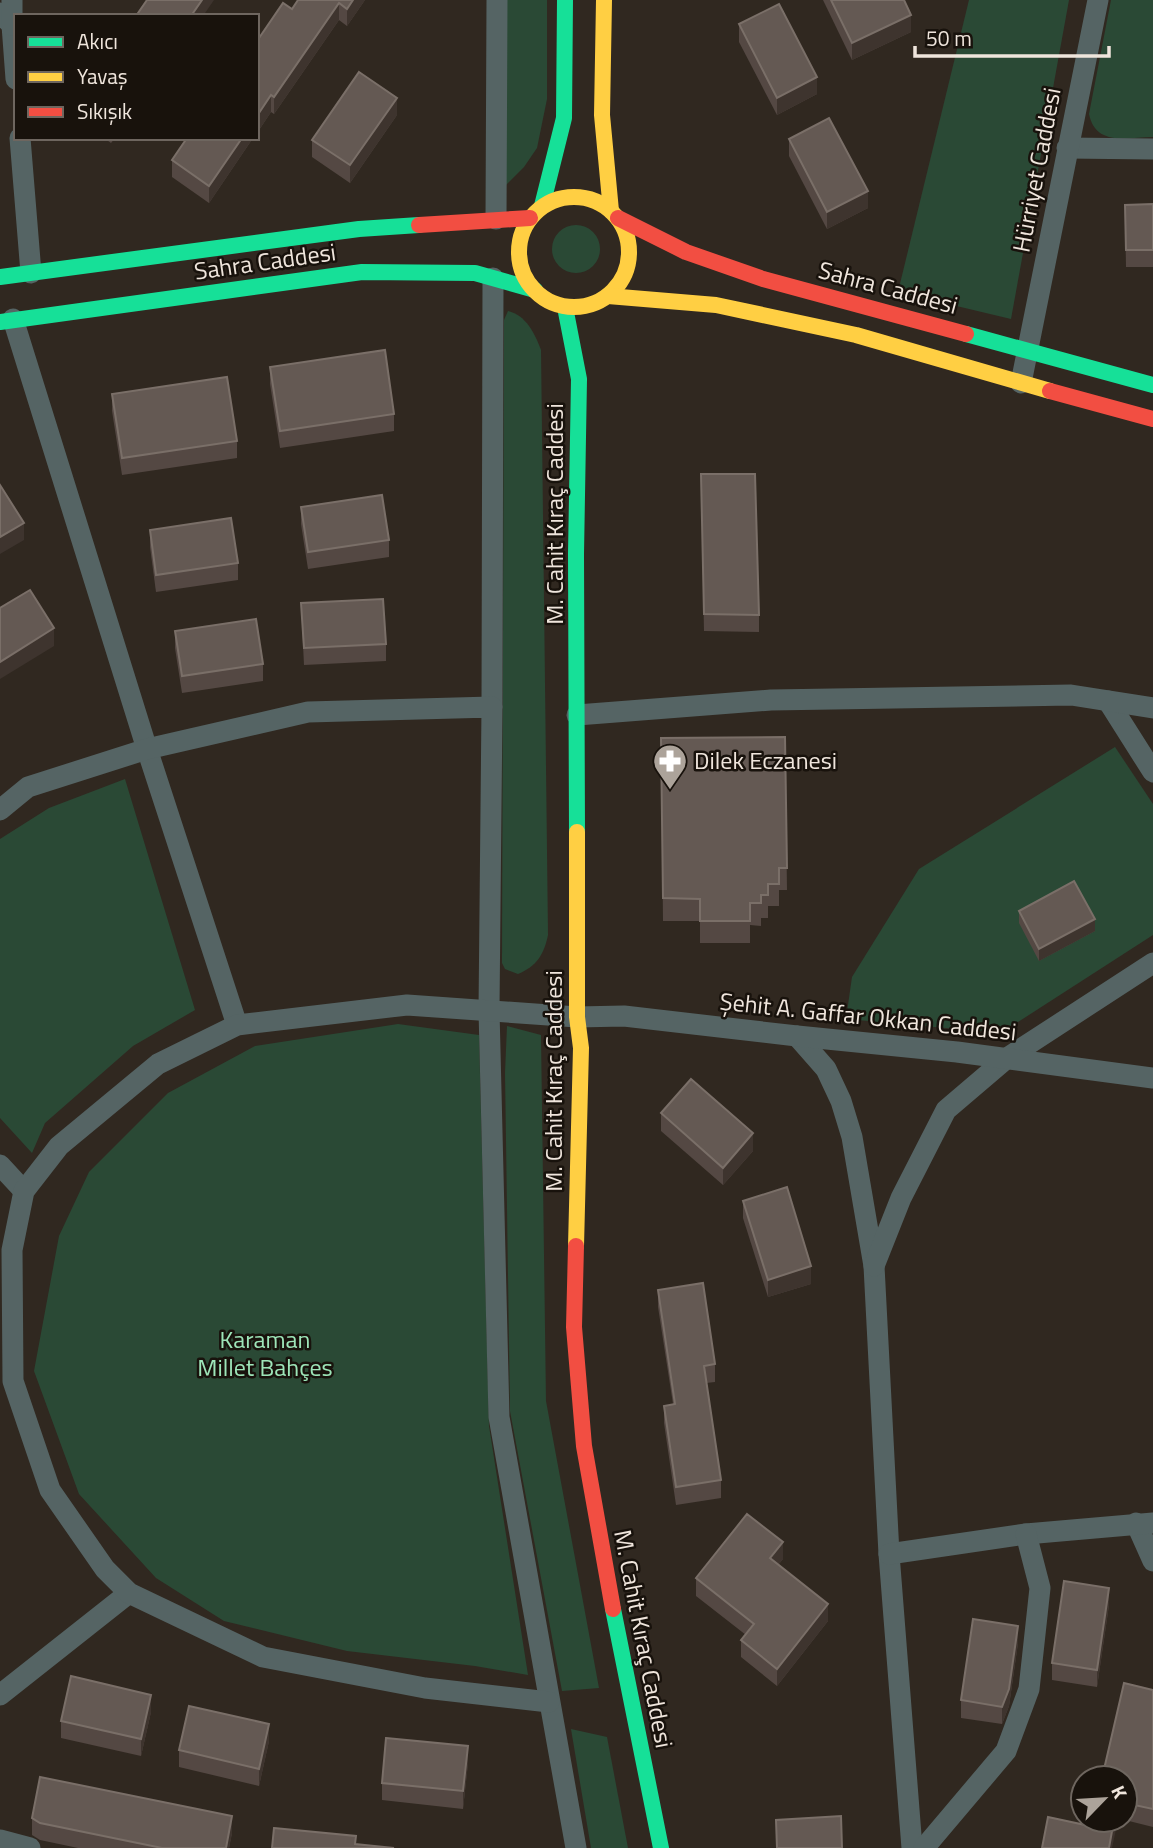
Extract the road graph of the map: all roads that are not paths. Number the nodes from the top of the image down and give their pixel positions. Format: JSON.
{"nodes":[{"id":1,"x":12,"y":0,"type":"edge"},
{"id":2,"x":497,"y":0,"type":"edge"},
{"id":3,"x":565,"y":0,"type":"edge"},
{"id":4,"x":604,"y":0,"type":"edge"},
{"id":5,"x":1098,"y":0,"type":"edge"},
{"id":6,"x":6,"y":19,"type":"edge"},
{"id":7,"x":14,"y":67,"type":"edge"},
{"id":8,"x":20,"y":140,"type":"edge"},
{"id":9,"x":1068,"y":148,"type":"junction"},
{"id":10,"x":1153,"y":149,"type":"edge"},
{"id":11,"x":542,"y":206,"type":"junction"},
{"id":12,"x":615,"y":214,"type":"junction"},
{"id":13,"x":530,"y":218,"type":"junction"},
{"id":14,"x":496,"y":219,"type":"junction"},
{"id":15,"x":31,"y":273,"type":"junction"},
{"id":16,"x":0,"y":277,"type":"edge"},
{"id":17,"x":493,"y":278,"type":"junction"},
{"id":18,"x":535,"y":290,"type":"junction"},
{"id":19,"x":608,"y":296,"type":"junction"},
{"id":20,"x":565,"y":307,"type":"junction"},
{"id":21,"x":6,"y":320,"type":"edge"},
{"id":22,"x":1028,"y":350,"type":"junction"},
{"id":23,"x":1021,"y":383,"type":"junction"},
{"id":24,"x":1153,"y":384,"type":"edge"},
{"id":25,"x":1153,"y":419,"type":"edge"},
{"id":26,"x":1108,"y":701,"type":"junction"},
{"id":27,"x":492,"y":707,"type":"junction"},
{"id":28,"x":1153,"y":708,"type":"edge"},
{"id":29,"x":577,"y":715,"type":"junction"},
{"id":30,"x":147,"y":749,"type":"junction"},
{"id":31,"x":1153,"y":772,"type":"edge"},
{"id":32,"x":0,"y":810,"type":"edge"},
{"id":33,"x":1153,"y":962,"type":"edge"},
{"id":34,"x":489,"y":1010,"type":"junction"},
{"id":35,"x":577,"y":1017,"type":"junction"},
{"id":36,"x":237,"y":1025,"type":"junction"},
{"id":37,"x":797,"y":1037,"type":"junction"},
{"id":38,"x":1007,"y":1058,"type":"junction"},
{"id":39,"x":1153,"y":1078,"type":"edge"},
{"id":40,"x":0,"y":1165,"type":"edge"},
{"id":41,"x":24,"y":1191,"type":"junction"},
{"id":42,"x":874,"y":1266,"type":"junction"},
{"id":43,"x":1145,"y":1523,"type":"edge"},
{"id":44,"x":1026,"y":1534,"type":"junction"},
{"id":45,"x":889,"y":1554,"type":"junction"},
{"id":46,"x":1153,"y":1561,"type":"edge"},
{"id":47,"x":129,"y":1593,"type":"junction"},
{"id":48,"x":0,"y":1695,"type":"edge"},
{"id":49,"x":550,"y":1702,"type":"junction"},
{"id":50,"x":0,"y":1840,"type":"edge"},
{"id":51,"x":30,"y":1848,"type":"edge"},
{"id":52,"x":576,"y":1848,"type":"edge"},
{"id":53,"x":661,"y":1848,"type":"edge"},
{"id":54,"x":912,"y":1848,"type":"edge"},
{"id":55,"x":924,"y":1848,"type":"edge"}],
"edges":[{"from":1,"to":6,"type":"street"},
{"from":2,"to":14,"type":"street"},
{"from":3,"to":11,"type":"street"},
{"from":4,"to":12,"type":"street"},
{"from":5,"to":9,"type":"street","name":"Hürriyet Caddesi"},
{"from":6,"to":7,"type":"street"},
{"from":8,"to":15,"type":"street"},
{"from":9,"to":10,"type":"street"},
{"from":9,"to":22,"type":"street","name":"Hürriyet Caddesi"},
{"from":11,"to":12,"type":"street"},
{"from":11,"to":13,"type":"street"},
{"from":12,"to":19,"type":"street"},
{"from":12,"to":22,"type":"street","name":"Sahra Caddesi"},
{"from":13,"to":14,"type":"street","name":"Sahra Caddesi"},
{"from":13,"to":18,"type":"street"},
{"from":14,"to":15,"type":"street","name":"Sahra Caddesi"},
{"from":15,"to":16,"type":"street","name":"Sahra Caddesi"},
{"from":17,"to":18,"type":"street","name":"Sahra Caddesi"},
{"from":17,"to":21,"type":"street","name":"Sahra Caddesi"},
{"from":17,"to":27,"type":"street"},
{"from":18,"to":20,"type":"street"},
{"from":19,"to":20,"type":"street"},
{"from":19,"to":23,"type":"street"},
{"from":20,"to":29,"type":"street","name":"M. Cahit Kıraç Caddesi"},
{"from":21,"to":30,"type":"street"},
{"from":22,"to":23,"type":"street","name":"Hürriyet Caddesi"},
{"from":22,"to":24,"type":"street","name":"Sahra Caddesi"},
{"from":23,"to":25,"type":"street"},
{"from":26,"to":28,"type":"street"},
{"from":26,"to":29,"type":"street"},
{"from":26,"to":31,"type":"street"},
{"from":27,"to":30,"type":"street"},
{"from":27,"to":34,"type":"street"},
{"from":29,"to":35,"type":"street","name":"M. Cahit Kıraç Caddesi"},
{"from":30,"to":32,"type":"street"},
{"from":30,"to":36,"type":"street"},
{"from":33,"to":38,"type":"street"},
{"from":34,"to":35,"type":"street","name":"Şehit A. Gaffar Okkan Caddesi"},
{"from":34,"to":36,"type":"street","name":"Şehit A. Gaffar Okkan Caddesi"},
{"from":34,"to":49,"type":"street"},
{"from":35,"to":37,"type":"street","name":"Şehit A. Gaffar Okkan Caddesi"},
{"from":35,"to":53,"type":"street","name":"M. Cahit Kıraç Caddesi"},
{"from":36,"to":41,"type":"street","name":"Şehit A. Gaffar Okkan Caddesi"},
{"from":37,"to":38,"type":"street","name":"Şehit A. Gaffar Okkan Caddesi"},
{"from":37,"to":42,"type":"street"},
{"from":38,"to":39,"type":"street","name":"Şehit A. Gaffar Okkan Caddesi"},
{"from":38,"to":42,"type":"street"},
{"from":40,"to":41,"type":"street"},
{"from":41,"to":47,"type":"street"},
{"from":42,"to":45,"type":"street"},
{"from":43,"to":44,"type":"street"},
{"from":43,"to":46,"type":"street"},
{"from":44,"to":45,"type":"street"},
{"from":44,"to":55,"type":"street"},
{"from":45,"to":54,"type":"street"},
{"from":47,"to":48,"type":"street"},
{"from":47,"to":49,"type":"street"},
{"from":49,"to":52,"type":"street"},
{"from":50,"to":51,"type":"street"}]}
